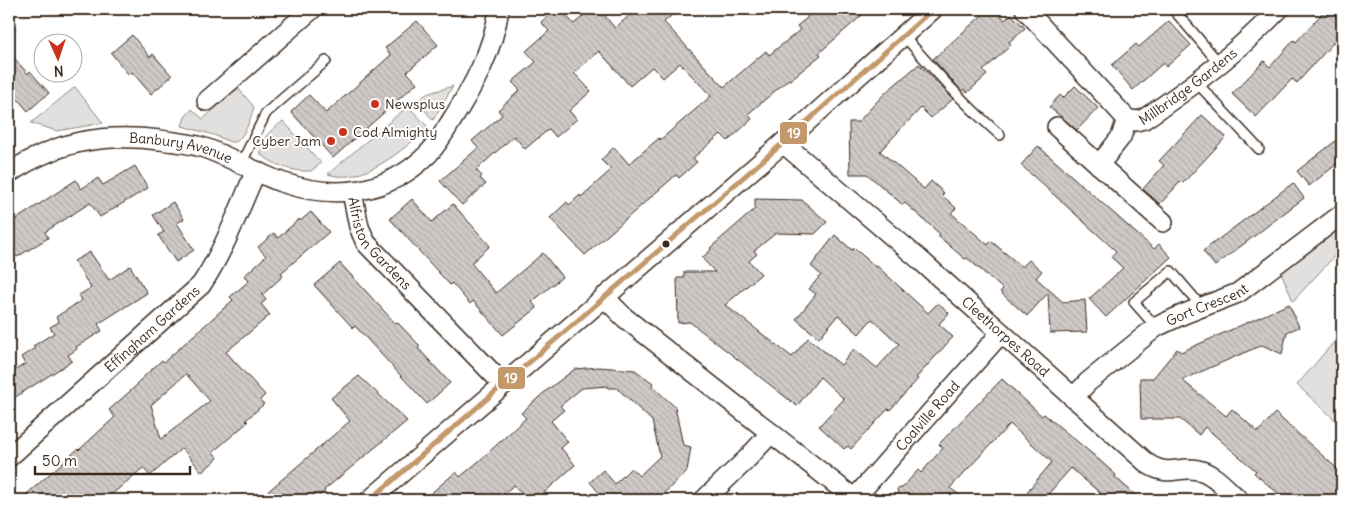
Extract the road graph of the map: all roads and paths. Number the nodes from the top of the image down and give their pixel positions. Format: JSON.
{"nodes":[{"id":1,"x":312,"y":9,"type":"edge"},
{"id":2,"x":499,"y":9,"type":"edge"},
{"id":3,"x":933,"y":9,"type":"edge"},
{"id":4,"x":1025,"y":9,"type":"edge"},
{"id":5,"x":1172,"y":9,"type":"edge"},
{"id":6,"x":1279,"y":9,"type":"edge"},
{"id":7,"x":903,"y":36,"type":"junction"},
{"id":8,"x":326,"y":60,"type":"dead end"},
{"id":9,"x":1219,"y":63,"type":"junction"},
{"id":10,"x":1196,"y":82,"type":"junction"},
{"id":11,"x":207,"y":101,"type":"dead end"},
{"id":12,"x":1127,"y":119,"type":"junction"},
{"id":13,"x":1057,"y":127,"type":"dead end"},
{"id":14,"x":1000,"y":135,"type":"dead end"},
{"id":15,"x":783,"y":142,"type":"junction"},
{"id":16,"x":1259,"y":149,"type":"dead end"},
{"id":17,"x":1099,"y":165,"type":"junction"},
{"id":18,"x":248,"y":167,"type":"junction"},
{"id":19,"x":9,"y":173,"type":"edge"},
{"id":20,"x":352,"y":192,"type":"junction"},
{"id":21,"x":1342,"y":214,"type":"edge"},
{"id":22,"x":1163,"y":222,"type":"dead end"},
{"id":23,"x":604,"y":297,"type":"junction"},
{"id":24,"x":1202,"y":308,"type":"junction"},
{"id":25,"x":1156,"y":327,"type":"junction"},
{"id":26,"x":1001,"y":333,"type":"junction"},
{"id":27,"x":503,"y":384,"type":"junction"},
{"id":28,"x":1073,"y":398,"type":"junction"},
{"id":29,"x":771,"y":432,"type":"junction"},
{"id":30,"x":9,"y":457,"type":"edge"},
{"id":31,"x":370,"y":500,"type":"edge"},
{"id":32,"x":704,"y":500,"type":"edge"},
{"id":33,"x":855,"y":500,"type":"edge"},
{"id":34,"x":1239,"y":500,"type":"edge"}],
"edges":[{"from":1,"to":11,"type":"street"},
{"from":2,"to":20,"type":"street","name":"Alfriston Gardens"},
{"from":3,"to":7,"type":"street"},
{"from":4,"to":12,"type":"street","name":"Millbridge Gardens"},
{"from":5,"to":9,"type":"lane"},
{"from":6,"to":9,"type":"street","name":"Millbridge Gardens"},
{"from":7,"to":14,"type":"lane"},
{"from":7,"to":15,"type":"street"},
{"from":8,"to":18,"type":"lane"},
{"from":9,"to":10,"type":"street","name":"Millbridge Gardens"},
{"from":10,"to":12,"type":"street","name":"Millbridge Gardens"},
{"from":10,"to":16,"type":"lane"},
{"from":12,"to":17,"type":"street","name":"Millbridge Gardens"},
{"from":13,"to":17,"type":"street"},
{"from":15,"to":23,"type":"street"},
{"from":15,"to":26,"type":"street","name":"Cleethorpes Road"},
{"from":17,"to":22,"type":"street"},
{"from":18,"to":19,"type":"street","name":"Banbury Avenue"},
{"from":18,"to":20,"type":"street","name":"Banbury Avenue"},
{"from":18,"to":30,"type":"street","name":"Effingham Gardens"},
{"from":20,"to":27,"type":"street","name":"Alfriston Gardens"},
{"from":21,"to":24,"type":"street","name":"Gort Crescent"},
{"from":23,"to":27,"type":"street"},
{"from":23,"to":29,"type":"street"},
{"from":24,"to":25,"type":"street","name":"Gort Crescent"},
{"from":24,"to":25,"type":"lane"},
{"from":25,"to":28,"type":"street","name":"Gort Crescent"},
{"from":26,"to":28,"type":"street","name":"Cleethorpes Road"},
{"from":26,"to":33,"type":"street","name":"Coalville Road"},
{"from":27,"to":31,"type":"street"},
{"from":28,"to":34,"type":"street","name":"Cleethorpes Road"},
{"from":29,"to":32,"type":"street"},
{"from":29,"to":33,"type":"street"}]}
